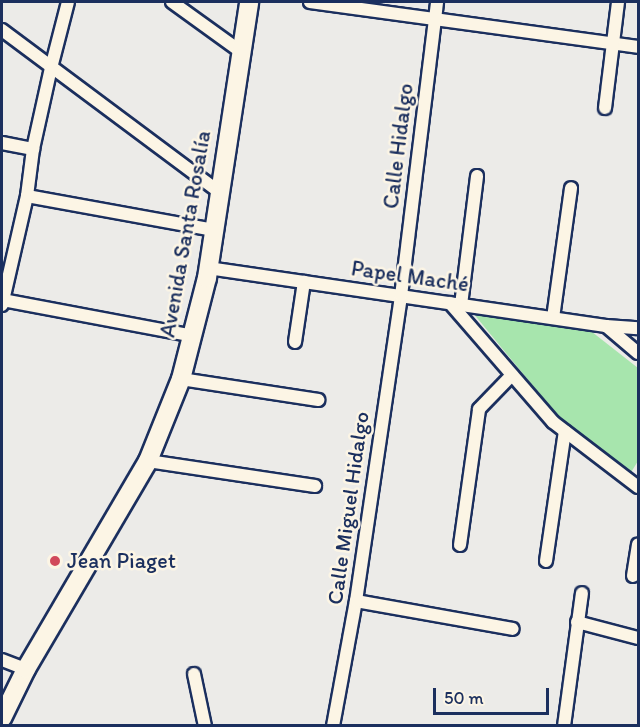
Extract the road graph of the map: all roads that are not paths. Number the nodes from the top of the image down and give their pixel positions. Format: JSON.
{"nodes":[{"id":1,"x":68,"y":2,"type":"edge"},
{"id":2,"x":172,"y":2,"type":"edge"},
{"id":3,"x":249,"y":2,"type":"edge"},
{"id":4,"x":310,"y":2,"type":"edge"},
{"id":5,"x":437,"y":2,"type":"edge"},
{"id":6,"x":618,"y":2,"type":"edge"},
{"id":7,"x":435,"y":18,"type":"junction"},
{"id":8,"x":2,"y":30,"type":"edge"},
{"id":9,"x":613,"y":43,"type":"junction"},
{"id":10,"x":639,"y":47,"type":"edge"},
{"id":11,"x":240,"y":51,"type":"junction"},
{"id":12,"x":51,"y":68,"type":"junction"},
{"id":13,"x":605,"y":108,"type":"dead end"},
{"id":14,"x":2,"y":143,"type":"edge"},
{"id":15,"x":33,"y":148,"type":"junction"},
{"id":16,"x":477,"y":176,"type":"dead end"},
{"id":17,"x":571,"y":188,"type":"dead end"},
{"id":18,"x":219,"y":192,"type":"junction"},
{"id":19,"x":27,"y":196,"type":"junction"},
{"id":20,"x":214,"y":230,"type":"junction"},
{"id":21,"x":208,"y":268,"type":"junction"},
{"id":22,"x":304,"y":282,"type":"junction"},
{"id":23,"x":400,"y":296,"type":"junction"},
{"id":24,"x":2,"y":302,"type":"edge"},
{"id":25,"x":455,"y":304,"type":"junction"},
{"id":26,"x":553,"y":318,"type":"junction"},
{"id":27,"x":606,"y":326,"type":"junction"},
{"id":28,"x":639,"y":328,"type":"edge"},
{"id":29,"x":193,"y":336,"type":"junction"},
{"id":30,"x":296,"y":342,"type":"dead end"},
{"id":31,"x":639,"y":353,"type":"edge"},
{"id":32,"x":512,"y":375,"type":"junction"},
{"id":33,"x":182,"y":379,"type":"junction"},
{"id":34,"x":318,"y":400,"type":"dead end"},
{"id":35,"x":565,"y":431,"type":"junction"},
{"id":36,"x":148,"y":461,"type":"junction"},
{"id":37,"x":315,"y":486,"type":"dead end"},
{"id":38,"x":639,"y":487,"type":"edge"},
{"id":39,"x":639,"y":544,"type":"edge"},
{"id":40,"x":460,"y":545,"type":"dead end"},
{"id":41,"x":546,"y":561,"type":"dead end"},
{"id":42,"x":633,"y":576,"type":"dead end"},
{"id":43,"x":582,"y":593,"type":"dead end"},
{"id":44,"x":356,"y":601,"type":"junction"},
{"id":45,"x":577,"y":622,"type":"junction"},
{"id":46,"x":513,"y":629,"type":"dead end"},
{"id":47,"x":639,"y":638,"type":"edge"},
{"id":48,"x":2,"y":660,"type":"edge"},
{"id":49,"x":26,"y":669,"type":"junction"},
{"id":50,"x":194,"y":674,"type":"dead end"},
{"id":51,"x":2,"y":718,"type":"edge"},
{"id":52,"x":204,"y":726,"type":"edge"},
{"id":53,"x":333,"y":726,"type":"edge"},
{"id":54,"x":564,"y":726,"type":"edge"}],
"edges":[{"from":1,"to":12,"type":"street"},
{"from":2,"to":11,"type":"street"},
{"from":3,"to":11,"type":"street","name":"Avenida Santa Rosalía"},
{"from":4,"to":7,"type":"street"},
{"from":5,"to":7,"type":"street","name":"Calle Hidalgo"},
{"from":6,"to":9,"type":"street"},
{"from":7,"to":9,"type":"street"},
{"from":7,"to":23,"type":"street","name":"Calle Hidalgo"},
{"from":8,"to":12,"type":"street"},
{"from":9,"to":10,"type":"street"},
{"from":9,"to":13,"type":"street"},
{"from":11,"to":18,"type":"street","name":"Avenida Santa Rosalía"},
{"from":12,"to":15,"type":"street"},
{"from":12,"to":18,"type":"street"},
{"from":14,"to":15,"type":"street"},
{"from":15,"to":19,"type":"street"},
{"from":16,"to":25,"type":"street"},
{"from":17,"to":26,"type":"street"},
{"from":18,"to":20,"type":"street","name":"Avenida Santa Rosalía"},
{"from":19,"to":20,"type":"street"},
{"from":19,"to":24,"type":"street"},
{"from":20,"to":21,"type":"street","name":"Avenida Santa Rosalía"},
{"from":21,"to":22,"type":"street","name":"Papel Maché"},
{"from":21,"to":29,"type":"street","name":"Avenida Santa Rosalía"},
{"from":22,"to":23,"type":"street","name":"Papel Maché"},
{"from":22,"to":30,"type":"street"},
{"from":23,"to":25,"type":"street","name":"Papel Maché"},
{"from":23,"to":44,"type":"street","name":"Calle Miguel Hidalgo"},
{"from":24,"to":29,"type":"street"},
{"from":25,"to":26,"type":"street","name":"Papel Maché"},
{"from":25,"to":32,"type":"street"},
{"from":26,"to":27,"type":"street","name":"Papel Maché"},
{"from":27,"to":28,"type":"street","name":"Papel Maché"},
{"from":27,"to":31,"type":"street"},
{"from":29,"to":33,"type":"street","name":"Avenida Santa Rosalía"},
{"from":32,"to":35,"type":"street"},
{"from":32,"to":40,"type":"street"},
{"from":33,"to":34,"type":"street"},
{"from":33,"to":36,"type":"street","name":"Avenida Santa Rosalía"},
{"from":35,"to":38,"type":"street"},
{"from":35,"to":41,"type":"street"},
{"from":36,"to":37,"type":"street"},
{"from":36,"to":49,"type":"street","name":"Avenida Santa Rosalía"},
{"from":39,"to":42,"type":"street"},
{"from":43,"to":45,"type":"street"},
{"from":44,"to":46,"type":"street"},
{"from":44,"to":53,"type":"street","name":"Calle Miguel Hidalgo"},
{"from":45,"to":47,"type":"street"},
{"from":45,"to":54,"type":"street"},
{"from":48,"to":49,"type":"street"},
{"from":49,"to":51,"type":"street","name":"Avenida Santa Rosalía"},
{"from":50,"to":52,"type":"street"}]}
